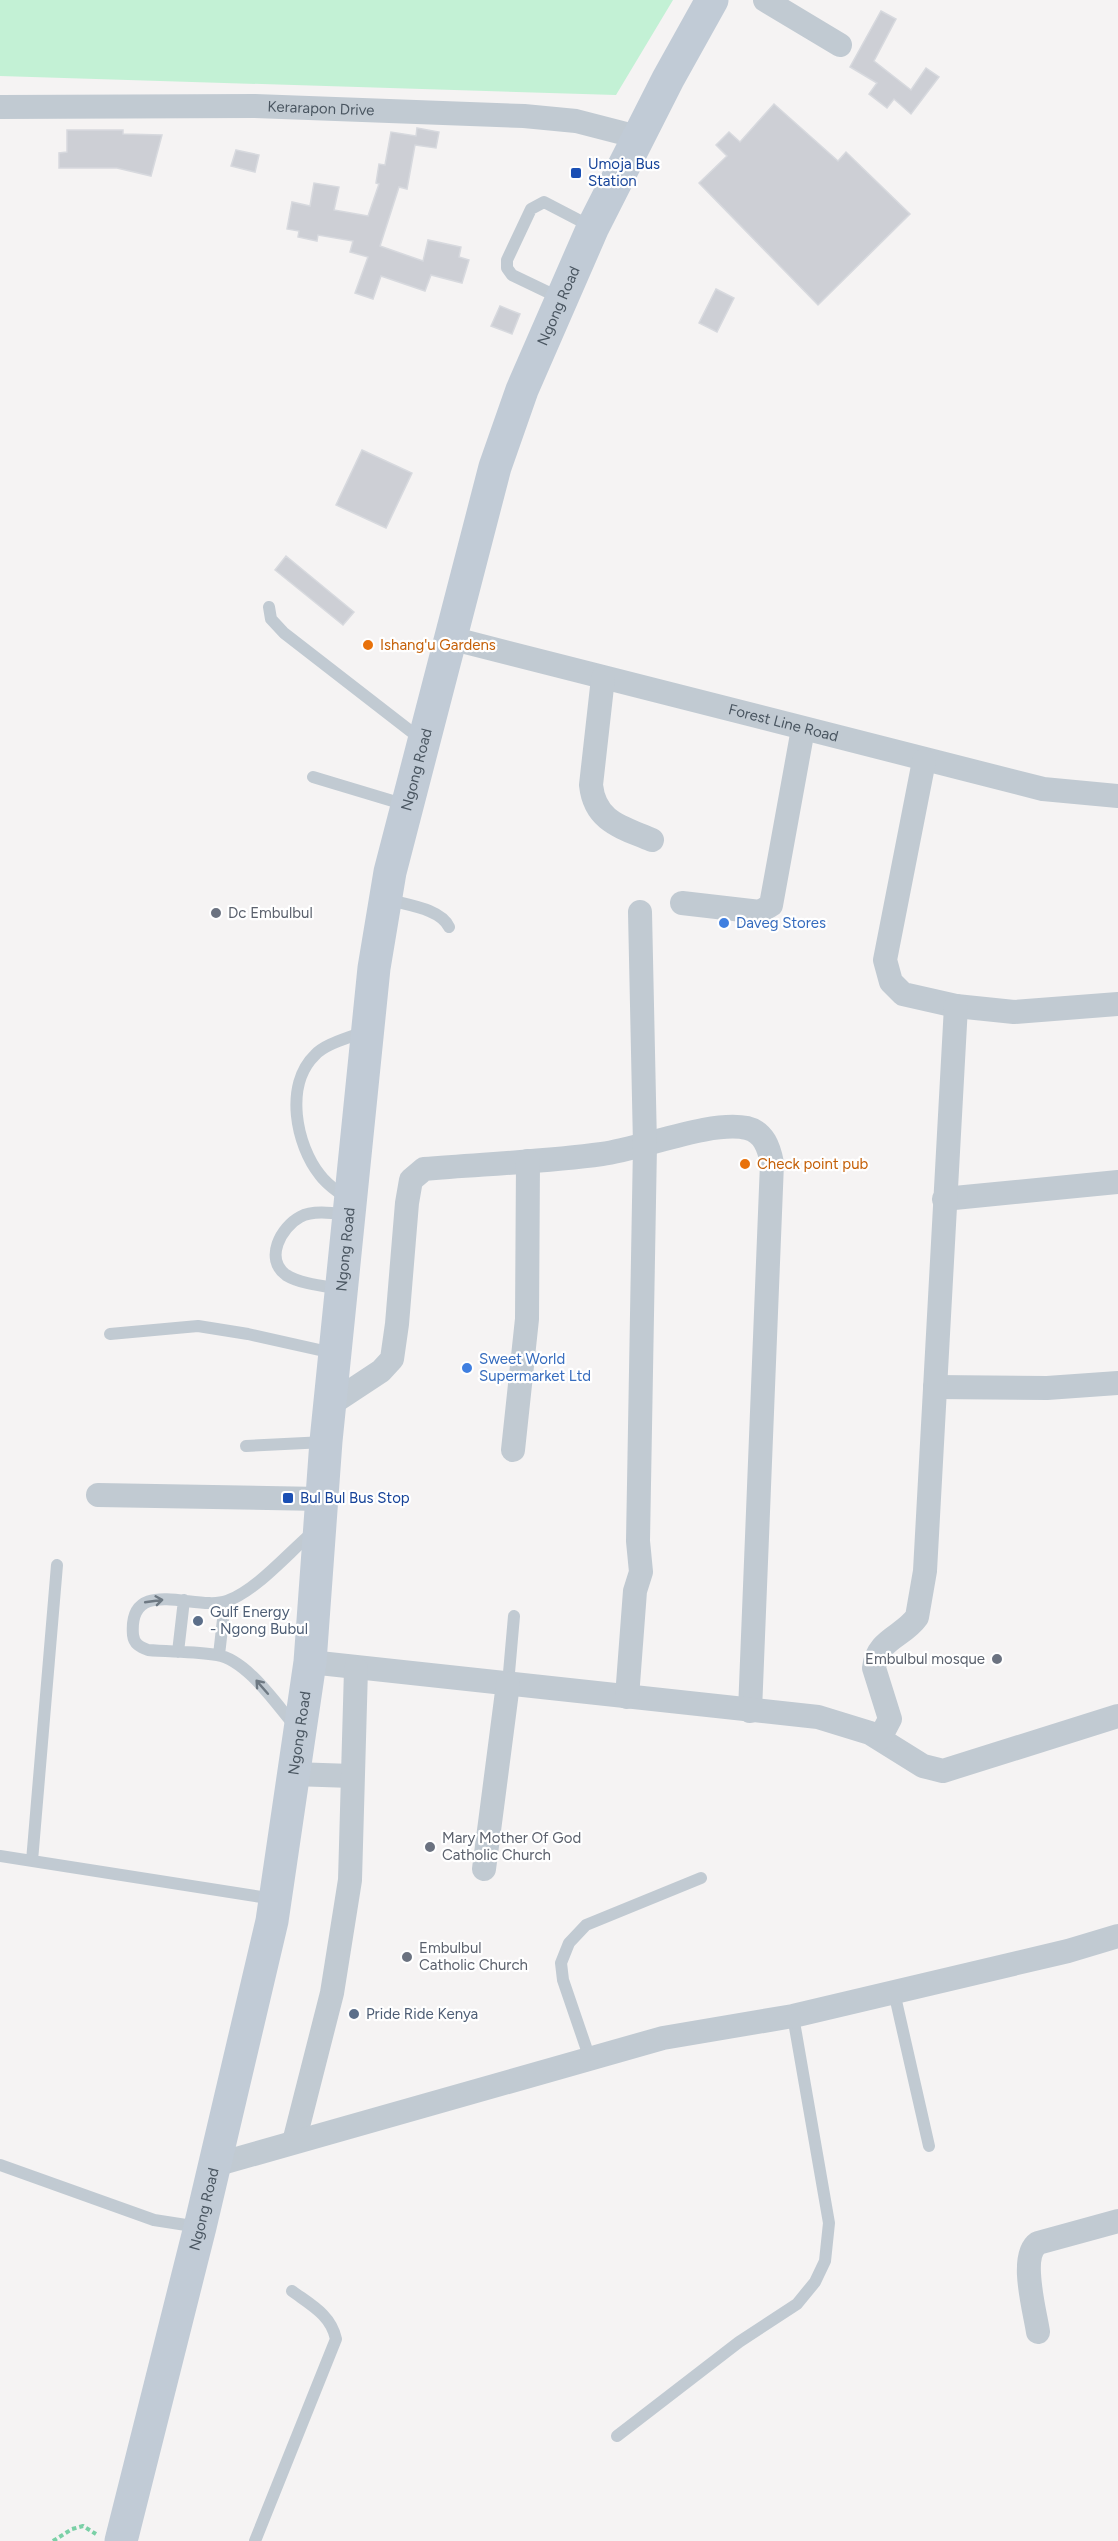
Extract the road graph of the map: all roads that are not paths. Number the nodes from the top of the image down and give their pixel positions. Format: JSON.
{"nodes":[{"id":1,"x":712,"y":0,"type":"edge"},
{"id":2,"x":765,"y":0,"type":"edge"},
{"id":3,"x":840,"y":45,"type":"dead end"},
{"id":4,"x":0,"y":107,"type":"edge"},
{"id":5,"x":638,"y":137,"type":"junction"},
{"id":6,"x":593,"y":227,"type":"junction"},
{"id":7,"x":560,"y":298,"type":"junction"},
{"id":8,"x":269,"y":607,"type":"dead end"},
{"id":9,"x":450,"y":638,"type":"junction"},
{"id":10,"x":603,"y":678,"type":"junction"},
{"id":11,"x":803,"y":729,"type":"junction"},
{"id":12,"x":423,"y":741,"type":"junction"},
{"id":13,"x":924,"y":761,"type":"junction"},
{"id":14,"x":312,"y":777,"type":"dead end"},
{"id":15,"x":1118,"y":796,"type":"edge"},
{"id":16,"x":407,"y":805,"type":"junction"},
{"id":17,"x":652,"y":840,"type":"dead end"},
{"id":18,"x":385,"y":898,"type":"junction"},
{"id":19,"x":682,"y":903,"type":"dead end"},
{"id":20,"x":640,"y":912,"type":"dead end"},
{"id":21,"x":449,"y":927,"type":"dead end"},
{"id":22,"x":1118,"y":1004,"type":"edge"},
{"id":23,"x":956,"y":1006,"type":"junction"},
{"id":24,"x":369,"y":1030,"type":"junction"},
{"id":25,"x":645,"y":1145,"type":"junction"},
{"id":26,"x":528,"y":1161,"type":"junction"},
{"id":27,"x":1118,"y":1182,"type":"edge"},
{"id":28,"x":944,"y":1198,"type":"junction"},
{"id":29,"x":351,"y":1209,"type":"junction"},
{"id":30,"x":343,"y":1289,"type":"junction"},
{"id":31,"x":110,"y":1334,"type":"dead end"},
{"id":32,"x":337,"y":1354,"type":"junction"},
{"id":33,"x":1118,"y":1383,"type":"edge"},
{"id":34,"x":935,"y":1387,"type":"junction"},
{"id":35,"x":331,"y":1404,"type":"junction"},
{"id":36,"x":326,"y":1442,"type":"junction"},
{"id":37,"x":246,"y":1446,"type":"dead end"},
{"id":38,"x":513,"y":1450,"type":"dead end"},
{"id":39,"x":98,"y":1495,"type":"dead end"},
{"id":40,"x":320,"y":1513,"type":"junction"},
{"id":41,"x":57,"y":1565,"type":"dead end"},
{"id":42,"x":184,"y":1600,"type":"junction"},
{"id":43,"x":225,"y":1602,"type":"junction"},
{"id":44,"x":514,"y":1616,"type":"dead end"},
{"id":45,"x":178,"y":1652,"type":"junction"},
{"id":46,"x":219,"y":1655,"type":"junction"},
{"id":47,"x":310,"y":1662,"type":"junction"},
{"id":48,"x":356,"y":1669,"type":"junction"},
{"id":49,"x":508,"y":1684,"type":"junction"},
{"id":50,"x":627,"y":1697,"type":"junction"},
{"id":51,"x":750,"y":1711,"type":"junction"},
{"id":52,"x":1118,"y":1716,"type":"edge"},
{"id":53,"x":300,"y":1731,"type":"junction"},
{"id":54,"x":880,"y":1738,"type":"junction"},
{"id":55,"x":293,"y":1774,"type":"junction"},
{"id":56,"x":352,"y":1776,"type":"junction"},
{"id":57,"x":0,"y":1856,"type":"edge"},
{"id":58,"x":32,"y":1861,"type":"junction"},
{"id":59,"x":484,"y":1869,"type":"dead end"},
{"id":60,"x":701,"y":1878,"type":"dead end"},
{"id":61,"x":275,"y":1899,"type":"junction"},
{"id":62,"x":1118,"y":1936,"type":"edge"},
{"id":63,"x":894,"y":1992,"type":"junction"},
{"id":64,"x":793,"y":2016,"type":"junction"},
{"id":65,"x":590,"y":2059,"type":"junction"},
{"id":66,"x":294,"y":2142,"type":"junction"},
{"id":67,"x":929,"y":2146,"type":"dead end"},
{"id":68,"x":0,"y":2165,"type":"edge"},
{"id":69,"x":215,"y":2165,"type":"junction"},
{"id":70,"x":1118,"y":2222,"type":"edge"},
{"id":71,"x":200,"y":2227,"type":"junction"},
{"id":72,"x":292,"y":2291,"type":"dead end"},
{"id":73,"x":1038,"y":2332,"type":"dead end"},
{"id":74,"x":616,"y":2436,"type":"dead end"},
{"id":75,"x":110,"y":2539,"type":"edge"},
{"id":76,"x":255,"y":2541,"type":"edge"}],
"edges":[{"from":1,"to":5,"type":"main road","name":"Ngong Road"},
{"from":2,"to":3,"type":"street"},
{"from":4,"to":5,"type":"street","name":"Kerarapon Drive"},
{"from":5,"to":6,"type":"main road","name":"Ngong Road"},
{"from":6,"to":7,"type":"main road","name":"Ngong Road"},
{"from":6,"to":7,"type":"lane"},
{"from":7,"to":9,"type":"main road","name":"Ngong Road"},
{"from":8,"to":12,"type":"lane"},
{"from":9,"to":10,"type":"street","name":"Forest Line Road"},
{"from":9,"to":12,"type":"main road","name":"Ngong Road"},
{"from":10,"to":11,"type":"street","name":"Forest Line Road"},
{"from":10,"to":17,"type":"street"},
{"from":11,"to":13,"type":"street","name":"Forest Line Road"},
{"from":11,"to":19,"type":"street"},
{"from":12,"to":16,"type":"main road","name":"Ngong Road"},
{"from":13,"to":15,"type":"street","name":"Forest Line Road"},
{"from":13,"to":23,"type":"street"},
{"from":14,"to":16,"type":"lane"},
{"from":16,"to":18,"type":"main road","name":"Ngong Road"},
{"from":18,"to":21,"type":"lane"},
{"from":18,"to":24,"type":"main road","name":"Ngong Road"},
{"from":20,"to":25,"type":"street"},
{"from":22,"to":23,"type":"street"},
{"from":23,"to":28,"type":"street"},
{"from":24,"to":29,"type":"main road","name":"Ngong Road"},
{"from":24,"to":29,"type":"lane"},
{"from":25,"to":26,"type":"street"},
{"from":25,"to":50,"type":"street"},
{"from":25,"to":51,"type":"street"},
{"from":26,"to":35,"type":"street"},
{"from":26,"to":38,"type":"street"},
{"from":27,"to":28,"type":"street"},
{"from":28,"to":34,"type":"street"},
{"from":29,"to":30,"type":"main road","name":"Ngong Road"},
{"from":29,"to":30,"type":"lane"},
{"from":30,"to":32,"type":"main road","name":"Ngong Road"},
{"from":31,"to":32,"type":"lane"},
{"from":32,"to":35,"type":"main road","name":"Ngong Road"},
{"from":33,"to":34,"type":"street"},
{"from":34,"to":54,"type":"street"},
{"from":35,"to":36,"type":"main road","name":"Ngong Road"},
{"from":36,"to":37,"type":"lane"},
{"from":36,"to":40,"type":"main road","name":"Ngong Road"},
{"from":39,"to":40,"type":"street"},
{"from":40,"to":43,"type":"lane"},
{"from":40,"to":47,"type":"main road","name":"Ngong Road"},
{"from":41,"to":58,"type":"lane"},
{"from":42,"to":43,"type":"lane"},
{"from":42,"to":45,"type":"lane"},
{"from":45,"to":42,"type":"lane","one_way":true},
{"from":43,"to":46,"type":"lane"},
{"from":44,"to":49,"type":"lane"},
{"from":45,"to":46,"type":"lane"},
{"from":53,"to":46,"type":"lane","one_way":true},
{"from":47,"to":48,"type":"street"},
{"from":47,"to":53,"type":"main road","name":"Ngong Road"},
{"from":48,"to":49,"type":"street"},
{"from":48,"to":56,"type":"street"},
{"from":49,"to":50,"type":"street"},
{"from":49,"to":59,"type":"street"},
{"from":50,"to":51,"type":"street"},
{"from":51,"to":54,"type":"street"},
{"from":52,"to":54,"type":"street"},
{"from":53,"to":55,"type":"main road","name":"Ngong Road"},
{"from":55,"to":56,"type":"street"},
{"from":55,"to":61,"type":"main road","name":"Ngong Road"},
{"from":56,"to":66,"type":"street"},
{"from":57,"to":58,"type":"lane"},
{"from":58,"to":61,"type":"lane"},
{"from":60,"to":65,"type":"lane"},
{"from":61,"to":69,"type":"main road","name":"Ngong Road"},
{"from":62,"to":63,"type":"street"},
{"from":63,"to":64,"type":"street"},
{"from":63,"to":67,"type":"lane"},
{"from":64,"to":65,"type":"street"},
{"from":64,"to":74,"type":"lane"},
{"from":65,"to":66,"type":"street"},
{"from":66,"to":69,"type":"street"},
{"from":68,"to":71,"type":"lane"},
{"from":69,"to":71,"type":"main road","name":"Ngong Road"},
{"from":70,"to":73,"type":"street"},
{"from":71,"to":75,"type":"main road","name":"Ngong Road"},
{"from":72,"to":76,"type":"lane"}]}
